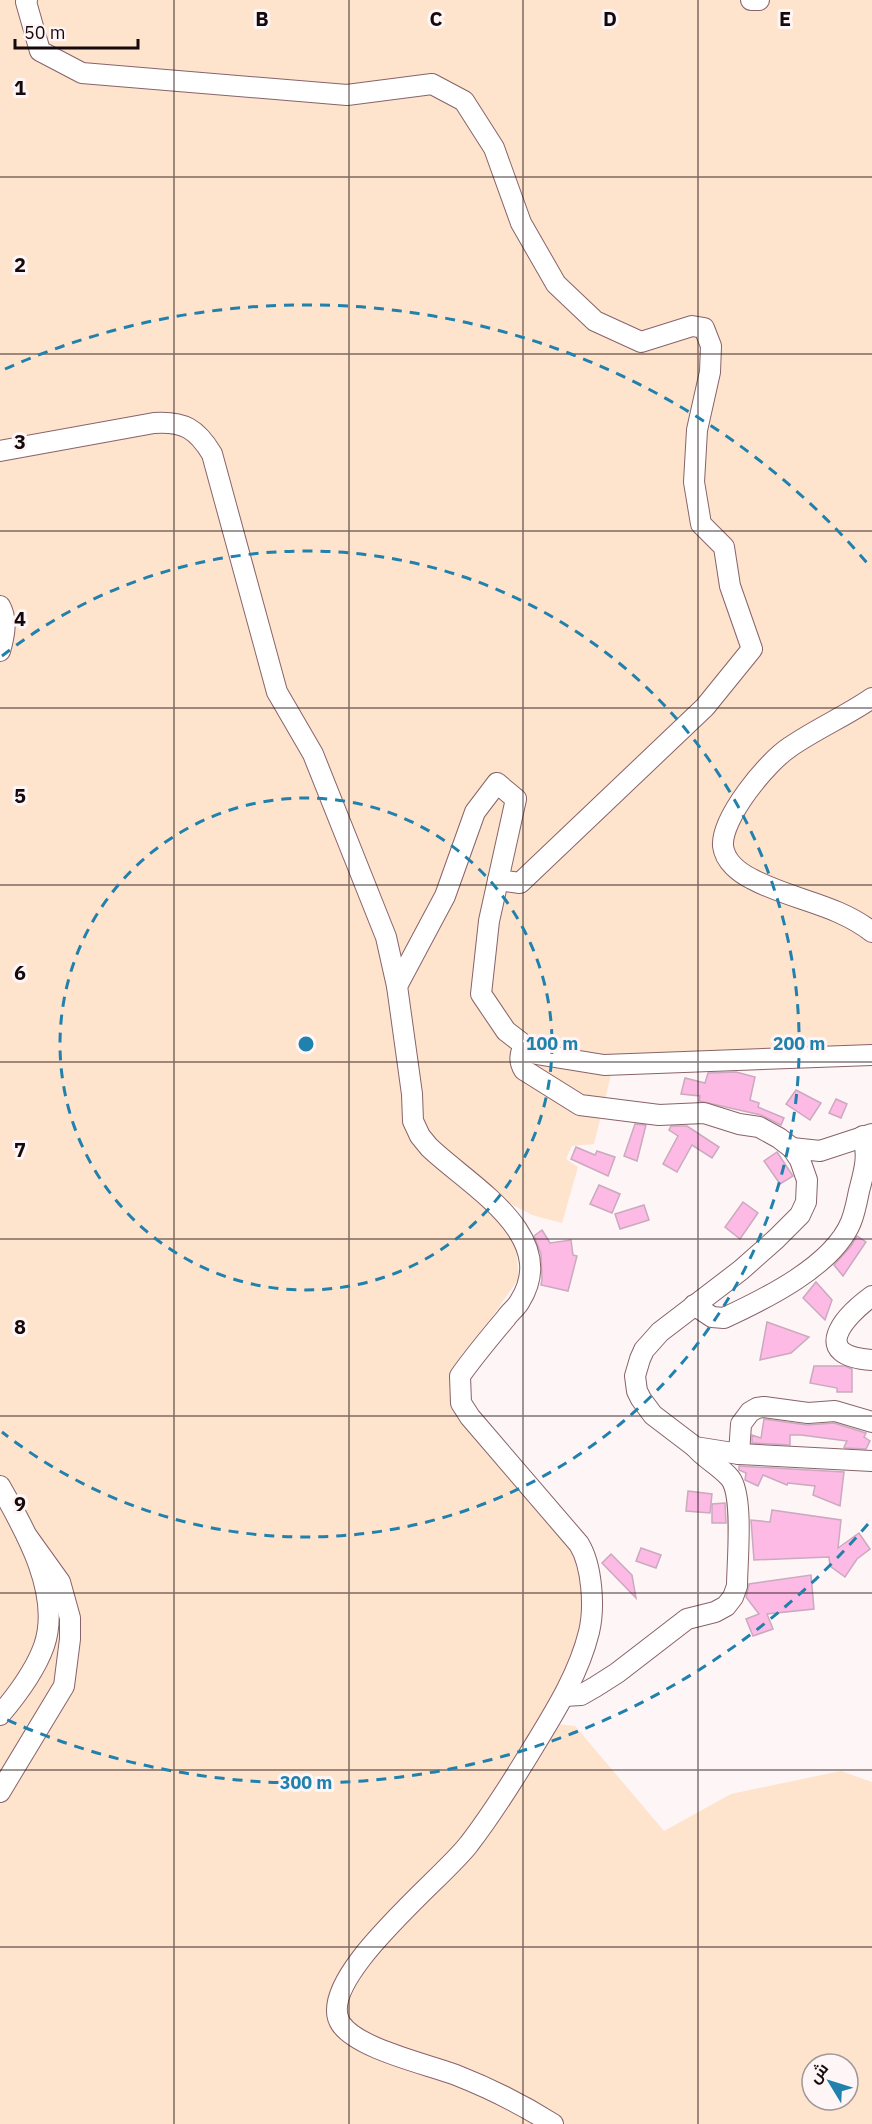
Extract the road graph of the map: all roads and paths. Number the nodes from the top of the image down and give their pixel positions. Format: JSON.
{"nodes":[{"id":1,"x":27,"y":0,"type":"edge"},
{"id":2,"x":750,"y":0,"type":"edge"},
{"id":3,"x":759,"y":0,"type":"edge"},
{"id":4,"x":0,"y":451,"type":"edge"},
{"id":5,"x":0,"y":606,"type":"edge"},
{"id":6,"x":0,"y":651,"type":"edge"},
{"id":7,"x":872,"y":698,"type":"edge"},
{"id":8,"x":498,"y":880,"type":"junction"},
{"id":9,"x":872,"y":932,"type":"edge"},
{"id":10,"x":397,"y":986,"type":"junction"},
{"id":11,"x":525,"y":1046,"type":"junction"},
{"id":12,"x":872,"y":1055,"type":"edge"},
{"id":13,"x":868,"y":1135,"type":"edge"},
{"id":14,"x":792,"y":1148,"type":"junction"},
{"id":15,"x":872,"y":1296,"type":"edge"},
{"id":16,"x":694,"y":1305,"type":"junction"},
{"id":17,"x":872,"y":1359,"type":"edge"},
{"id":18,"x":872,"y":1422,"type":"edge"},
{"id":19,"x":695,"y":1447,"type":"junction"},
{"id":20,"x":739,"y":1454,"type":"junction"},
{"id":21,"x":872,"y":1461,"type":"edge"},
{"id":22,"x":0,"y":1486,"type":"edge"},
{"id":23,"x":27,"y":1536,"type":"junction"},
{"id":24,"x":564,"y":1696,"type":"junction"},
{"id":25,"x":0,"y":1715,"type":"edge"},
{"id":26,"x":0,"y":1792,"type":"edge"},
{"id":27,"x":553,"y":2124,"type":"edge"}],
"edges":[{"from":1,"to":8,"type":"street"},
{"from":2,"to":3,"type":"street"},
{"from":4,"to":10,"type":"street"},
{"from":5,"to":6,"type":"street"},
{"from":7,"to":9,"type":"street"},
{"from":8,"to":10,"type":"street"},
{"from":8,"to":11,"type":"street"},
{"from":10,"to":24,"type":"street"},
{"from":11,"to":12,"type":"street"},
{"from":11,"to":14,"type":"street"},
{"from":13,"to":14,"type":"street"},
{"from":13,"to":16,"type":"street"},
{"from":14,"to":16,"type":"street"},
{"from":15,"to":17,"type":"street"},
{"from":16,"to":19,"type":"street"},
{"from":18,"to":20,"type":"street"},
{"from":19,"to":20,"type":"street"},
{"from":19,"to":24,"type":"street"},
{"from":20,"to":21,"type":"street"},
{"from":22,"to":23,"type":"street"},
{"from":23,"to":25,"type":"street"},
{"from":23,"to":26,"type":"street"},
{"from":24,"to":27,"type":"street"}]}
